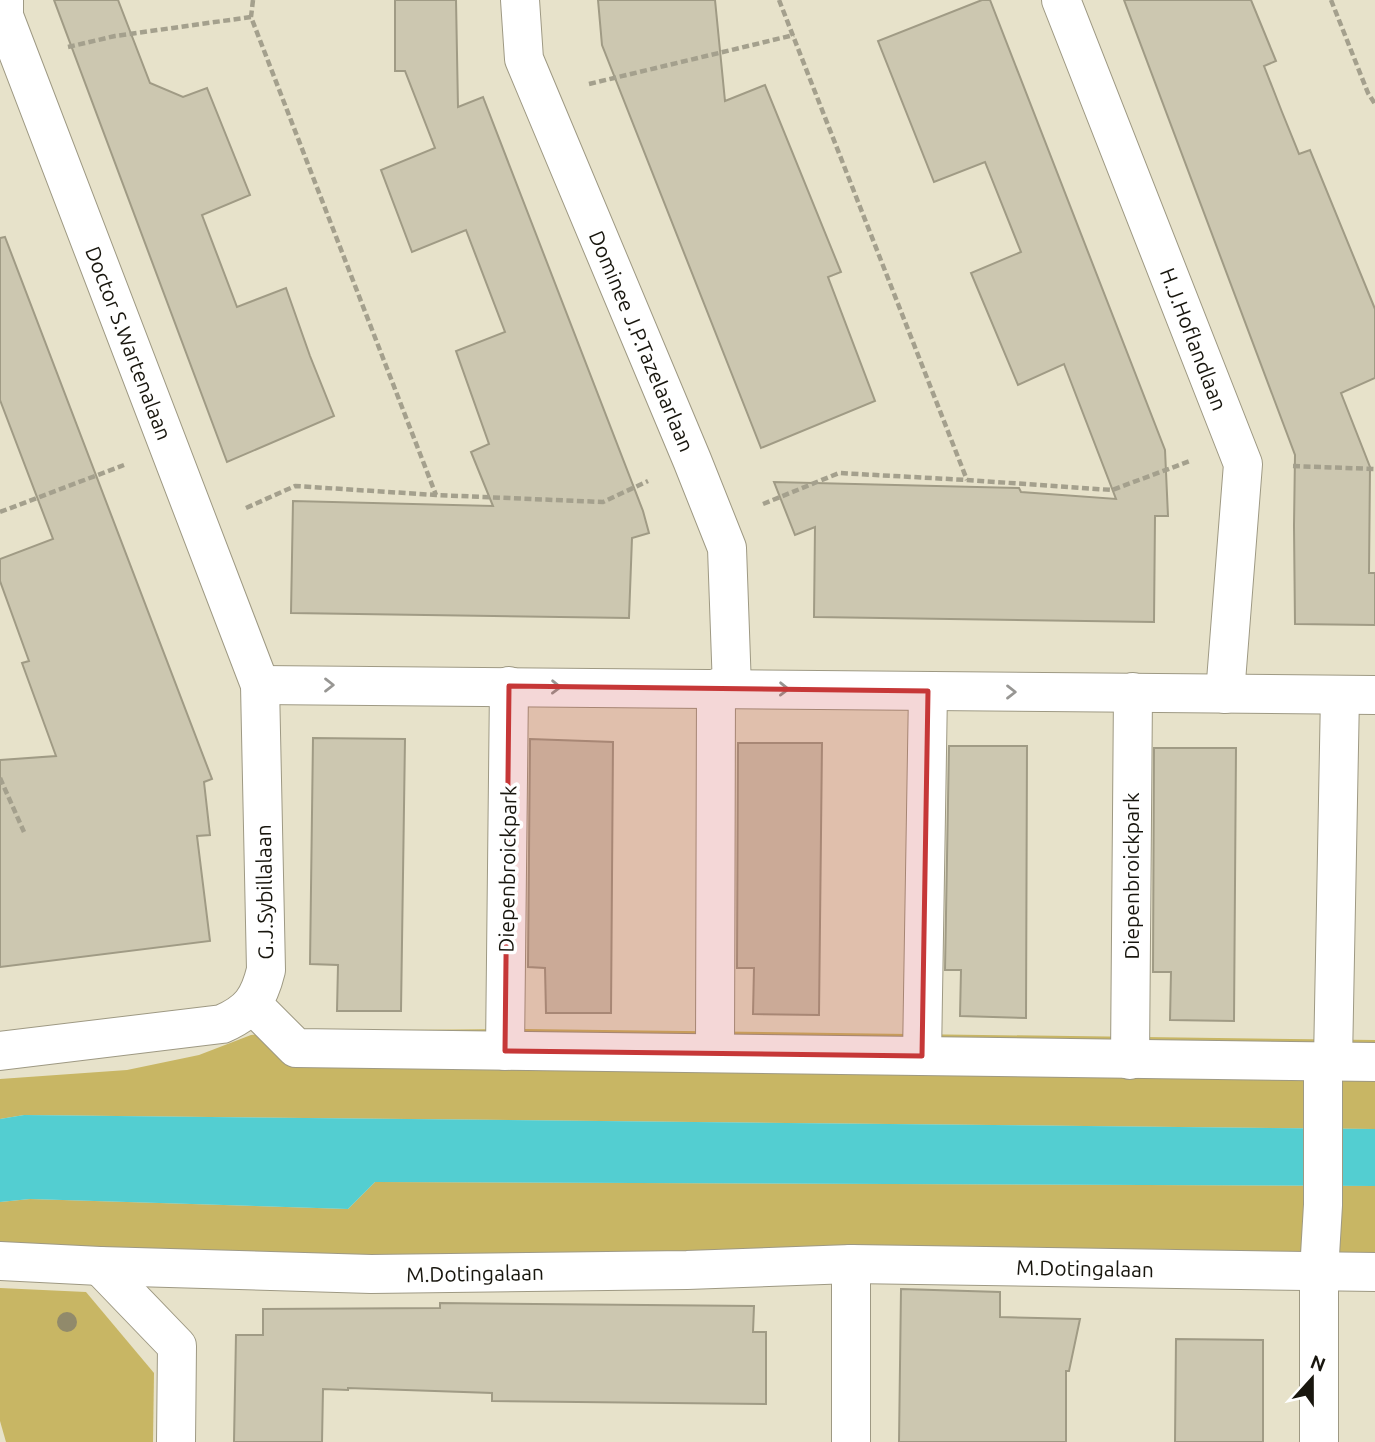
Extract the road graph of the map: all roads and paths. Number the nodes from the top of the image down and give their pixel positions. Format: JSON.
{"nodes":[{"id":1,"x":253,"y":0,"type":"edge"},
{"id":2,"x":520,"y":0,"type":"edge"},
{"id":3,"x":779,"y":0,"type":"edge"},
{"id":4,"x":1061,"y":0,"type":"edge"},
{"id":5,"x":1331,"y":0,"type":"edge"},
{"id":6,"x":3,"y":11,"type":"edge"},
{"id":7,"x":251,"y":17,"type":"junction"},
{"id":8,"x":793,"y":35,"type":"junction"},
{"id":9,"x":20,"y":58,"type":"junction"},
{"id":10,"x":540,"y":96,"type":"junction"},
{"id":11,"x":1375,"y":104,"type":"edge"},
{"id":12,"x":170,"y":448,"type":"junction"},
{"id":13,"x":692,"y":460,"type":"junction"},
{"id":14,"x":1243,"y":464,"type":"junction"},
{"id":15,"x":1375,"y":469,"type":"edge"},
{"id":16,"x":967,"y":480,"type":"junction"},
{"id":17,"x":436,"y":495,"type":"junction"},
{"id":18,"x":0,"y":512,"type":"edge"},
{"id":19,"x":717,"y":523,"type":"junction"},
{"id":20,"x":201,"y":529,"type":"junction"},
{"id":21,"x":260,"y":685,"type":"junction"},
{"id":22,"x":509,"y":686,"type":"junction"},
{"id":23,"x":724,"y":688,"type":"junction"},
{"id":24,"x":928,"y":691,"type":"junction"},
{"id":25,"x":1133,"y":692,"type":"junction"},
{"id":26,"x":1225,"y":694,"type":"junction"},
{"id":27,"x":1358,"y":695,"type":"edge"},
{"id":28,"x":0,"y":778,"type":"edge"},
{"id":29,"x":24,"y":832,"type":"dead end"},
{"id":30,"x":253,"y":1004,"type":"junction"},
{"id":31,"x":0,"y":1051,"type":"edge"},
{"id":32,"x":505,"y":1051,"type":"junction"},
{"id":33,"x":715,"y":1053,"type":"junction"},
{"id":34,"x":922,"y":1056,"type":"junction"},
{"id":35,"x":1130,"y":1060,"type":"junction"},
{"id":36,"x":1328,"y":1062,"type":"junction"},
{"id":37,"x":1375,"y":1062,"type":"edge"},
{"id":38,"x":0,"y":1261,"type":"edge"},
{"id":39,"x":850,"y":1264,"type":"junction"},
{"id":40,"x":100,"y":1266,"type":"junction"},
{"id":41,"x":1319,"y":1272,"type":"junction"},
{"id":42,"x":1375,"y":1272,"type":"edge"},
{"id":43,"x":176,"y":1442,"type":"edge"},
{"id":44,"x":850,"y":1442,"type":"edge"},
{"id":45,"x":1319,"y":1442,"type":"edge"}],
"edges":[{"from":1,"to":7,"type":"path"},
{"from":2,"to":10,"type":"street","name":"Dominee J.P.Tazelaarlaan"},
{"from":3,"to":8,"type":"path"},
{"from":4,"to":14,"type":"street","name":"H.J.Hoflandlaan"},
{"from":5,"to":11,"type":"path"},
{"from":6,"to":9,"type":"street","name":"Doctor S.Wartenalaan"},
{"from":7,"to":9,"type":"path"},
{"from":7,"to":17,"type":"path"},
{"from":8,"to":10,"type":"path"},
{"from":8,"to":16,"type":"path"},
{"from":9,"to":12,"type":"street","name":"Doctor S.Wartenalaan"},
{"from":10,"to":13,"type":"street","name":"Dominee J.P.Tazelaarlaan"},
{"from":12,"to":18,"type":"path"},
{"from":12,"to":20,"type":"street","name":"Doctor S.Wartenalaan"},
{"from":13,"to":17,"type":"path"},
{"from":13,"to":19,"type":"street","name":"Dominee J.P.Tazelaarlaan"},
{"from":14,"to":15,"type":"path"},
{"from":14,"to":16,"type":"path"},
{"from":14,"to":26,"type":"street","name":"H.J.Hoflandlaan"},
{"from":16,"to":19,"type":"path"},
{"from":17,"to":20,"type":"path"},
{"from":19,"to":23,"type":"street","name":"Dominee J.P.Tazelaarlaan"},
{"from":20,"to":21,"type":"street","name":"Doctor S.Wartenalaan"},
{"from":21,"to":22,"type":"street","one_way":true},
{"from":21,"to":30,"type":"street","name":"G.J.Sybillalaan"},
{"from":22,"to":23,"type":"street","one_way":true},
{"from":22,"to":32,"type":"street","name":"Diepenbroickpark"},
{"from":23,"to":24,"type":"street","one_way":true},
{"from":23,"to":33,"type":"street"},
{"from":24,"to":25,"type":"street","one_way":true},
{"from":24,"to":34,"type":"street"},
{"from":25,"to":26,"type":"street"},
{"from":25,"to":35,"type":"street","name":"Diepenbroickpark"},
{"from":26,"to":27,"type":"street"},
{"from":27,"to":36,"type":"street"},
{"from":28,"to":29,"type":"path"},
{"from":30,"to":31,"type":"street"},
{"from":30,"to":32,"type":"street"},
{"from":32,"to":33,"type":"street"},
{"from":33,"to":34,"type":"street"},
{"from":34,"to":35,"type":"street"},
{"from":35,"to":36,"type":"street"},
{"from":36,"to":37,"type":"street"},
{"from":36,"to":41,"type":"street"},
{"from":38,"to":40,"type":"street","name":"M.Dotingalaan"},
{"from":39,"to":40,"type":"street","name":"M.Dotingalaan"},
{"from":39,"to":41,"type":"street","name":"M.Dotingalaan"},
{"from":39,"to":44,"type":"street"},
{"from":40,"to":43,"type":"street"},
{"from":41,"to":42,"type":"street","name":"M.Dotingalaan"},
{"from":41,"to":45,"type":"street"}]}
